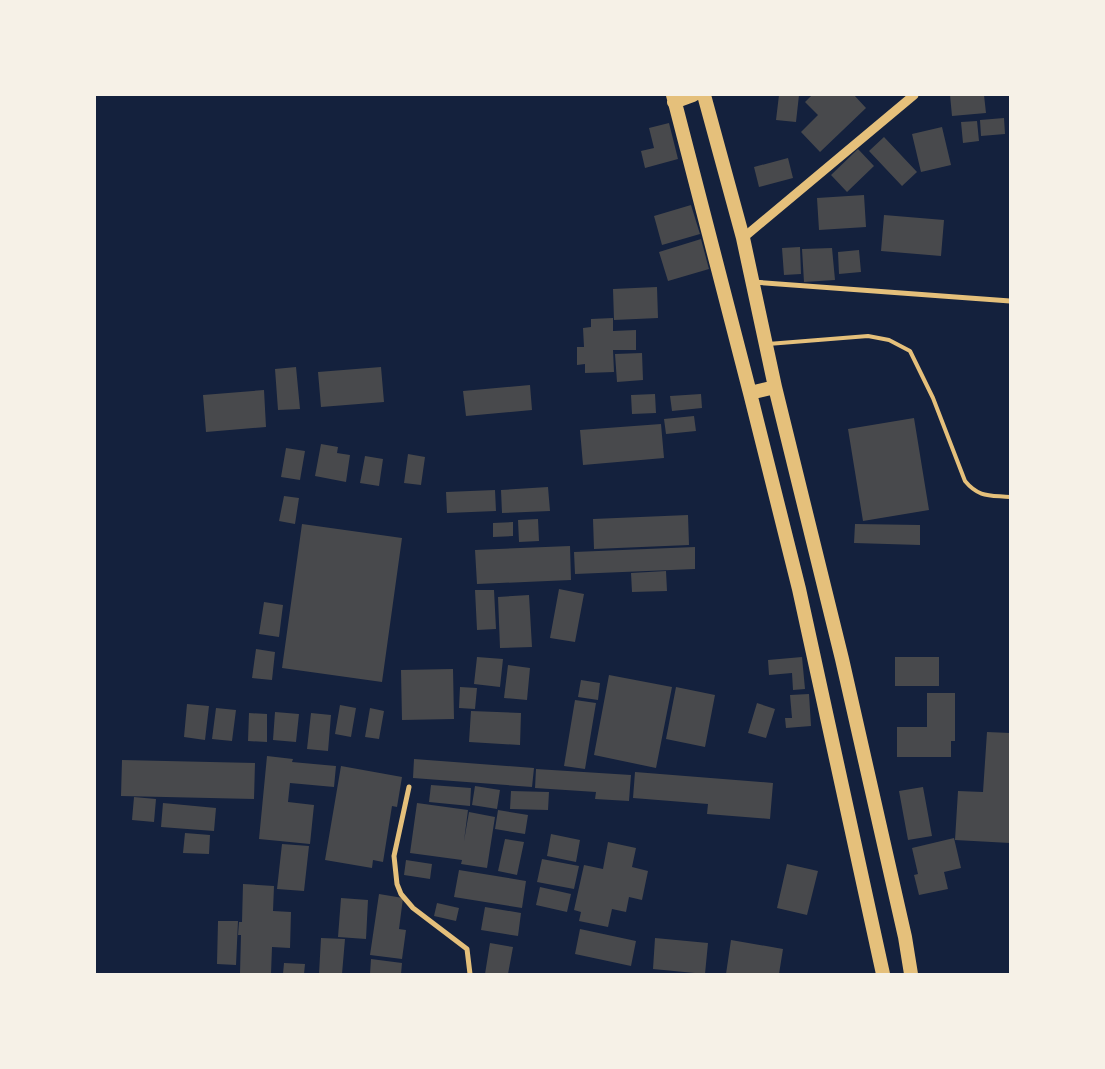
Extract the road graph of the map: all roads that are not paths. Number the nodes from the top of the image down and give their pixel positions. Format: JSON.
{"nodes":[{"id":1,"x":693,"y":95,"type":"edge"},
{"id":2,"x":704,"y":95,"type":"edge"},
{"id":3,"x":914,"y":95,"type":"edge"},
{"id":4,"x":673,"y":99,"type":"edge"},
{"id":5,"x":743,"y":238,"type":"junction"},
{"id":6,"x":752,"y":282,"type":"junction"},
{"id":7,"x":1010,"y":301,"type":"edge"},
{"id":8,"x":766,"y":344,"type":"junction"},
{"id":9,"x":775,"y":387,"type":"junction"},
{"id":10,"x":750,"y":394,"type":"junction"},
{"id":11,"x":1010,"y":497,"type":"edge"},
{"id":12,"x":409,"y":787,"type":"dead end"},
{"id":13,"x":470,"y":974,"type":"edge"},
{"id":14,"x":883,"y":974,"type":"edge"},
{"id":15,"x":911,"y":974,"type":"edge"}],
"edges":[{"from":1,"to":4,"type":"highway"},
{"from":2,"to":5,"type":"highway"},
{"from":3,"to":5,"type":"street"},
{"from":4,"to":10,"type":"highway"},
{"from":5,"to":6,"type":"highway"},
{"from":6,"to":7,"type":"street"},
{"from":6,"to":8,"type":"highway"},
{"from":8,"to":9,"type":"highway"},
{"from":8,"to":11,"type":"lane"},
{"from":9,"to":10,"type":"highway"},
{"from":9,"to":15,"type":"highway"},
{"from":10,"to":14,"type":"highway"},
{"from":12,"to":13,"type":"street"}]}
